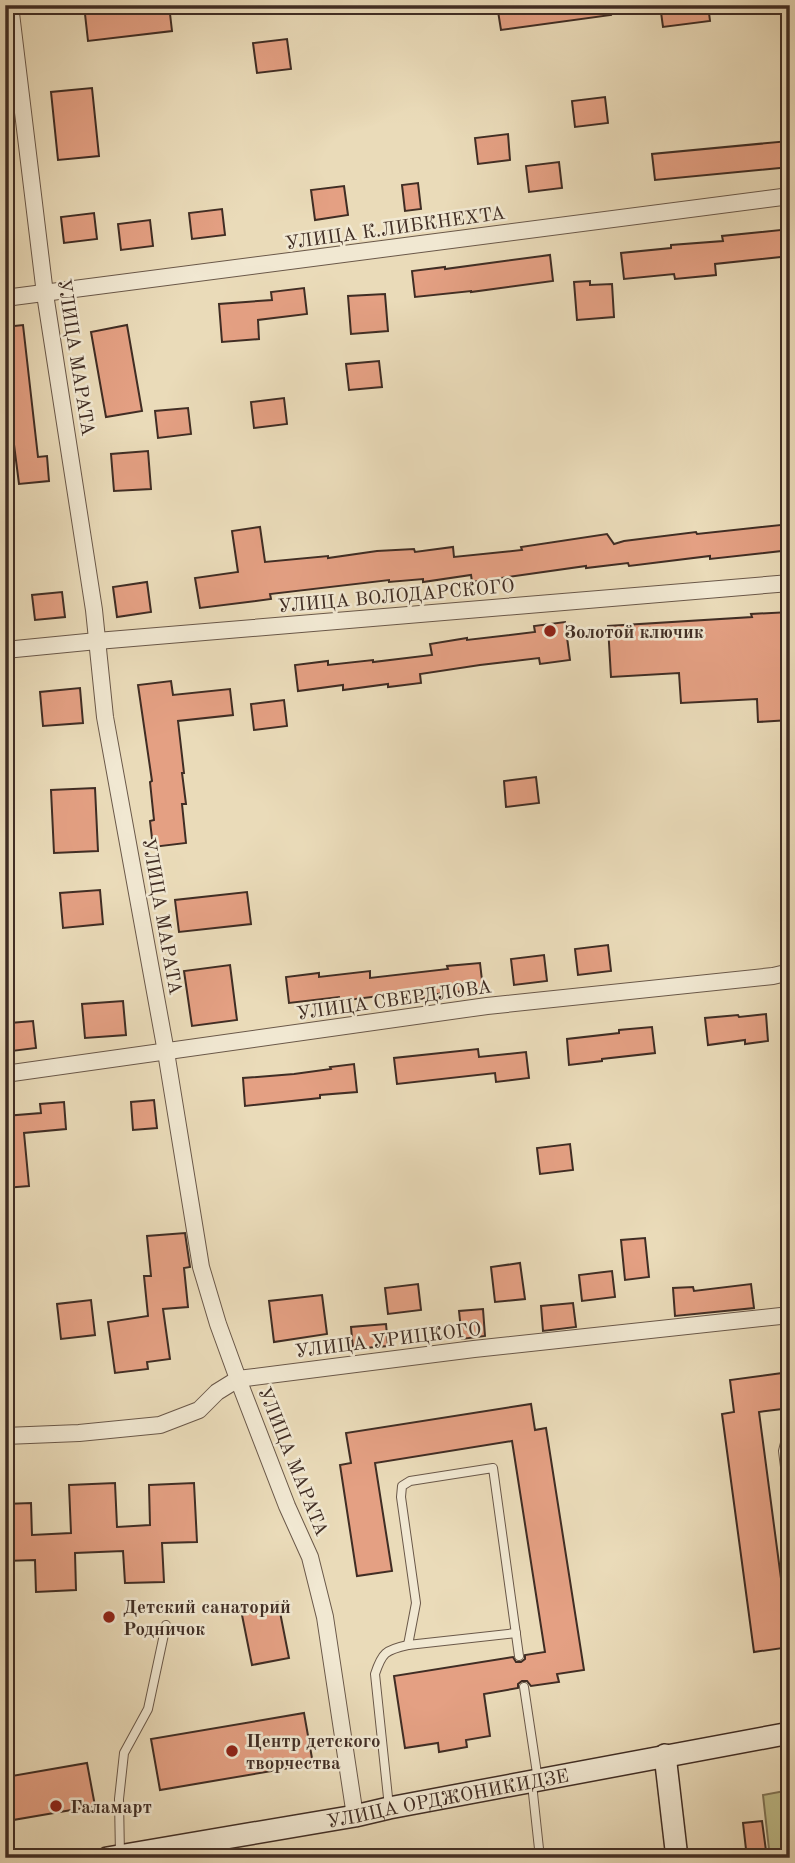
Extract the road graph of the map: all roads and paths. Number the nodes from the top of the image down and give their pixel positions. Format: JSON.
{"nodes":[{"id":1,"x":10,"y":5,"type":"edge"},
{"id":2,"x":790,"y":196,"type":"edge"},
{"id":3,"x":45,"y":294,"type":"junction"},
{"id":4,"x":5,"y":298,"type":"edge"},
{"id":5,"x":790,"y":583,"type":"edge"},
{"id":6,"x":97,"y":641,"type":"junction"},
{"id":7,"x":5,"y":650,"type":"edge"},
{"id":8,"x":790,"y":972,"type":"edge"},
{"id":9,"x":166,"y":1052,"type":"junction"},
{"id":10,"x":5,"y":1074,"type":"edge"},
{"id":11,"x":790,"y":1315,"type":"edge"},
{"id":12,"x":238,"y":1379,"type":"junction"},
{"id":13,"x":5,"y":1436,"type":"edge"},
{"id":14,"x":790,"y":1436,"type":"edge"},
{"id":15,"x":790,"y":1507,"type":"edge"},
{"id":16,"x":166,"y":1625,"type":"dead end"},
{"id":17,"x":516,"y":1633,"type":"junction"},
{"id":18,"x":408,"y":1645,"type":"junction"},
{"id":19,"x":519,"y":1656,"type":"dead end"},
{"id":20,"x":524,"y":1687,"type":"dead end"},
{"id":21,"x":790,"y":1733,"type":"edge"},
{"id":22,"x":665,"y":1755,"type":"junction"},
{"id":23,"x":535,"y":1780,"type":"junction"},
{"id":24,"x":389,"y":1808,"type":"junction"},
{"id":25,"x":355,"y":1816,"type":"junction"},
{"id":26,"x":155,"y":1854,"type":"edge"},
{"id":27,"x":114,"y":1857,"type":"edge"},
{"id":28,"x":540,"y":1858,"type":"edge"},
{"id":29,"x":677,"y":1858,"type":"edge"}],
"edges":[{"from":1,"to":3,"type":"street","name":"УЛИЦА МАРАТА"},
{"from":2,"to":3,"type":"street","name":"УЛИЦА К.ЛИБКНЕХТА"},
{"from":3,"to":4,"type":"street","name":"УЛИЦА К.ЛИБКНЕХТА"},
{"from":3,"to":6,"type":"street","name":"УЛИЦА МАРАТА"},
{"from":5,"to":6,"type":"street","name":"УЛИЦА ВОЛОДАРСКОГО"},
{"from":6,"to":7,"type":"street","name":"УЛИЦА ВОЛОДАРСКОГО"},
{"from":6,"to":9,"type":"street","name":"УЛИЦА МАРАТА"},
{"from":8,"to":9,"type":"street","name":"УЛИЦА СВЕРДЛОВА"},
{"from":9,"to":10,"type":"street","name":"УЛИЦА СВЕРДЛОВА"},
{"from":9,"to":12,"type":"street","name":"УЛИЦА МАРАТА"},
{"from":11,"to":12,"type":"street","name":"УЛИЦА УРИЦКОГО"},
{"from":12,"to":13,"type":"street","name":"УЛИЦА УРИЦКОГО"},
{"from":12,"to":25,"type":"street","name":"УЛИЦА МАРАТА"},
{"from":14,"to":15,"type":"lane"},
{"from":16,"to":27,"type":"lane"},
{"from":17,"to":18,"type":"lane"},
{"from":17,"to":18,"type":"lane"},
{"from":17,"to":19,"type":"lane"},
{"from":18,"to":24,"type":"lane"},
{"from":20,"to":23,"type":"lane"},
{"from":21,"to":22,"type":"main road","name":"УЛИЦА ОРДЖОНИКИДЗЕ"},
{"from":22,"to":23,"type":"main road","name":"УЛИЦА ОРДЖОНИКИДЗЕ"},
{"from":22,"to":29,"type":"main road"},
{"from":23,"to":24,"type":"main road","name":"УЛИЦА ОРДЖОНИКИДЗЕ"},
{"from":23,"to":28,"type":"lane"},
{"from":24,"to":25,"type":"main road","name":"УЛИЦА ОРДЖОНИКИДЗЕ"},
{"from":25,"to":26,"type":"main road","name":"УЛИЦА ОРДЖОНИКИДЗЕ"},
{"from":26,"to":27,"type":"main road","name":"УЛИЦА ОРДЖОНИКИДЗЕ"}]}
